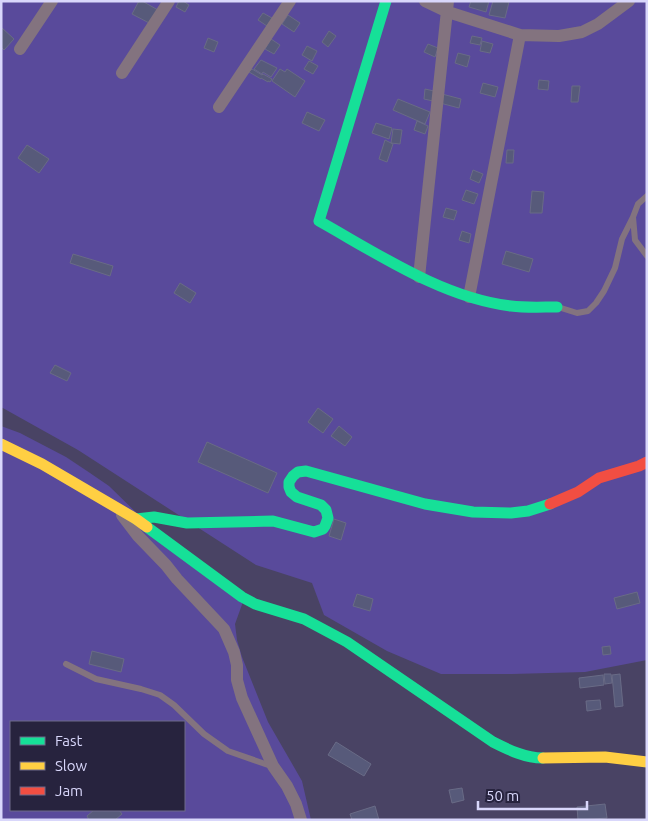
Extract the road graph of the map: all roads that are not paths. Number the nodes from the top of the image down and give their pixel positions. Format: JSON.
{"nodes":[{"id":1,"x":52,"y":1,"type":"edge"},
{"id":2,"x":169,"y":1,"type":"edge"},
{"id":3,"x":290,"y":1,"type":"edge"},
{"id":4,"x":386,"y":1,"type":"edge"},
{"id":5,"x":425,"y":1,"type":"edge"},
{"id":6,"x":629,"y":1,"type":"edge"},
{"id":7,"x":448,"y":6,"type":"edge"},
{"id":8,"x":520,"y":35,"type":"junction"},
{"id":9,"x":20,"y":49,"type":"dead end"},
{"id":10,"x":122,"y":73,"type":"dead end"},
{"id":11,"x":219,"y":107,"type":"dead end"},
{"id":12,"x":647,"y":196,"type":"edge"},
{"id":13,"x":633,"y":217,"type":"junction"},
{"id":14,"x":647,"y":256,"type":"edge"},
{"id":15,"x":419,"y":277,"type":"junction"},
{"id":16,"x":470,"y":296,"type":"junction"},
{"id":17,"x":557,"y":307,"type":"joint"},
{"id":18,"x":1,"y":444,"type":"edge"},
{"id":19,"x":647,"y":462,"type":"edge"},
{"id":20,"x":116,"y":507,"type":"junction"},
{"id":21,"x":136,"y":519,"type":"junction"},
{"id":22,"x":66,"y":664,"type":"dead end"},
{"id":23,"x":647,"y":762,"type":"edge"},
{"id":24,"x":272,"y":766,"type":"junction"},
{"id":25,"x":301,"y":820,"type":"edge"}],
"edges":[{"from":1,"to":9,"type":"street"},
{"from":2,"to":10,"type":"street"},
{"from":3,"to":11,"type":"street"},
{"from":4,"to":15,"type":"street"},
{"from":5,"to":7,"type":"street"},
{"from":6,"to":8,"type":"street"},
{"from":7,"to":8,"type":"street"},
{"from":7,"to":15,"type":"street"},
{"from":8,"to":16,"type":"street"},
{"from":12,"to":13,"type":"lane"},
{"from":13,"to":14,"type":"lane"},
{"from":13,"to":17,"type":"lane"},
{"from":15,"to":16,"type":"street"},
{"from":16,"to":17,"type":"street"},
{"from":18,"to":20,"type":"street"},
{"from":19,"to":21,"type":"street"},
{"from":20,"to":21,"type":"street"},
{"from":20,"to":24,"type":"street"},
{"from":21,"to":23,"type":"street"},
{"from":22,"to":24,"type":"lane"},
{"from":24,"to":25,"type":"street"}]}
